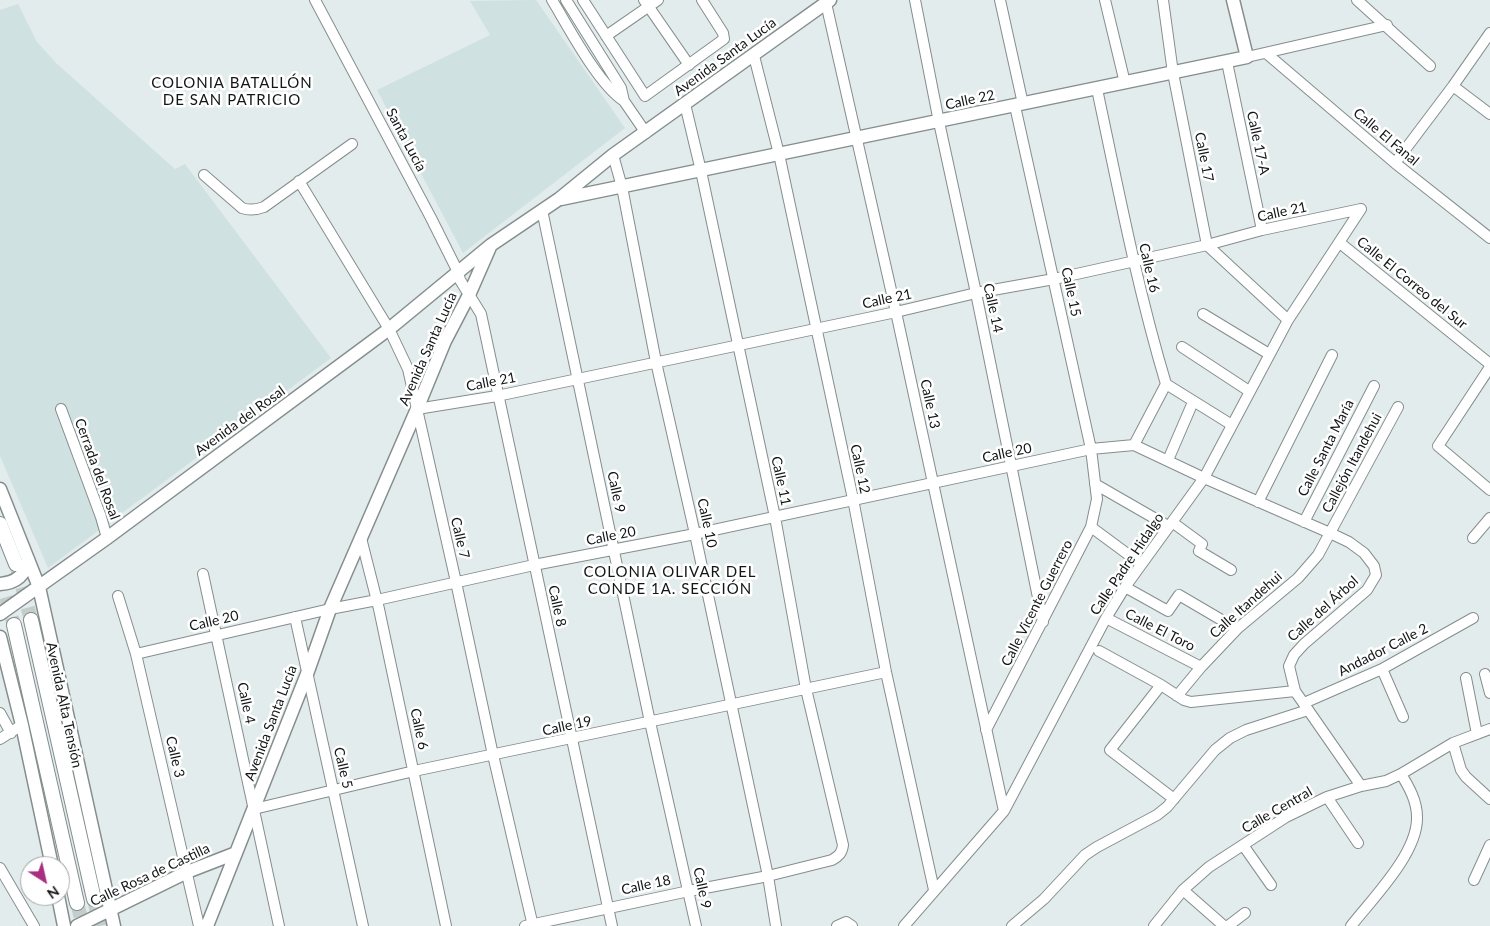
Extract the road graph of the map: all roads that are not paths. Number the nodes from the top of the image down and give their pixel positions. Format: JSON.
{"nodes":[{"id":1,"x":315,"y":0,"type":"edge"},
{"id":2,"x":552,"y":0,"type":"edge"},
{"id":3,"x":566,"y":0,"type":"edge"},
{"id":4,"x":583,"y":0,"type":"edge"},
{"id":5,"x":658,"y":0,"type":"edge"},
{"id":6,"x":702,"y":0,"type":"edge"},
{"id":7,"x":915,"y":0,"type":"edge"},
{"id":8,"x":1000,"y":0,"type":"edge"},
{"id":9,"x":1105,"y":0,"type":"edge"},
{"id":10,"x":1163,"y":0,"type":"edge"},
{"id":11,"x":1233,"y":0,"type":"edge"},
{"id":12,"x":1356,"y":0,"type":"edge"},
{"id":13,"x":828,"y":2,"type":"edge"},
{"id":14,"x":646,"y":3,"type":"edge"},
{"id":15,"x":1386,"y":25,"type":"junction"},
{"id":16,"x":1490,"y":33,"type":"edge"},
{"id":17,"x":606,"y":36,"type":"junction"},
{"id":18,"x":1266,"y":54,"type":"junction"},
{"id":19,"x":754,"y":56,"type":"junction"},
{"id":20,"x":1247,"y":57,"type":"junction"},
{"id":21,"x":1227,"y":62,"type":"junction"},
{"id":22,"x":689,"y":65,"type":"junction"},
{"id":23,"x":1430,"y":66,"type":"dead end"},
{"id":24,"x":1173,"y":73,"type":"junction"},
{"id":25,"x":1125,"y":83,"type":"junction"},
{"id":26,"x":1453,"y":86,"type":"junction"},
{"id":27,"x":1097,"y":89,"type":"junction"},
{"id":28,"x":624,"y":101,"type":"junction"},
{"id":29,"x":685,"y":104,"type":"junction"},
{"id":30,"x":1019,"y":105,"type":"junction"},
{"id":31,"x":1490,"y":114,"type":"edge"},
{"id":32,"x":939,"y":122,"type":"junction"},
{"id":33,"x":646,"y":133,"type":"junction"},
{"id":34,"x":857,"y":138,"type":"junction"},
{"id":35,"x":352,"y":144,"type":"dead end"},
{"id":36,"x":779,"y":154,"type":"junction"},
{"id":37,"x":613,"y":156,"type":"junction"},
{"id":38,"x":1395,"y":163,"type":"junction"},
{"id":39,"x":701,"y":171,"type":"junction"},
{"id":40,"x":204,"y":175,"type":"dead end"},
{"id":41,"x":299,"y":181,"type":"junction"},
{"id":42,"x":622,"y":187,"type":"junction"},
{"id":43,"x":559,"y":199,"type":"junction"},
{"id":44,"x":1361,"y":209,"type":"joint"},
{"id":45,"x":542,"y":210,"type":"junction"},
{"id":46,"x":1262,"y":230,"type":"junction"},
{"id":47,"x":1490,"y":238,"type":"edge"},
{"id":48,"x":1340,"y":243,"type":"junction"},
{"id":49,"x":492,"y":245,"type":"junction"},
{"id":50,"x":1207,"y":245,"type":"junction"},
{"id":51,"x":1133,"y":262,"type":"junction"},
{"id":52,"x":458,"y":272,"type":"junction"},
{"id":53,"x":1054,"y":279,"type":"junction"},
{"id":54,"x":976,"y":293,"type":"junction"},
{"id":55,"x":469,"y":295,"type":"junction"},
{"id":56,"x":896,"y":312,"type":"junction"},
{"id":57,"x":1203,"y":314,"type":"dead end"},
{"id":58,"x":1288,"y":320,"type":"junction"},
{"id":59,"x":389,"y":329,"type":"junction"},
{"id":60,"x":816,"y":329,"type":"junction"},
{"id":61,"x":737,"y":345,"type":"junction"},
{"id":62,"x":1182,"y":347,"type":"dead end"},
{"id":63,"x":1269,"y":354,"type":"junction"},
{"id":64,"x":1332,"y":355,"type":"dead end"},
{"id":65,"x":656,"y":362,"type":"junction"},
{"id":66,"x":1490,"y":366,"type":"edge"},
{"id":67,"x":578,"y":379,"type":"junction"},
{"id":68,"x":1166,"y":384,"type":"junction"},
{"id":69,"x":1374,"y":386,"type":"dead end"},
{"id":70,"x":1249,"y":390,"type":"junction"},
{"id":71,"x":498,"y":396,"type":"junction"},
{"id":72,"x":1193,"y":402,"type":"junction"},
{"id":73,"x":1398,"y":407,"type":"dead end"},
{"id":74,"x":61,"y":409,"type":"dead end"},
{"id":75,"x":417,"y":409,"type":"junction"},
{"id":76,"x":1232,"y":425,"type":"junction"},
{"id":77,"x":1134,"y":445,"type":"junction"},
{"id":78,"x":1091,"y":449,"type":"junction"},
{"id":79,"x":1168,"y":460,"type":"junction"},
{"id":80,"x":1011,"y":466,"type":"junction"},
{"id":81,"x":1204,"y":478,"type":"junction"},
{"id":82,"x":933,"y":483,"type":"junction"},
{"id":83,"x":1095,"y":484,"type":"junction"},
{"id":84,"x":0,"y":489,"type":"edge"},
{"id":85,"x":1490,"y":490,"type":"edge"},
{"id":86,"x":853,"y":499,"type":"junction"},
{"id":87,"x":1258,"y":502,"type":"junction"},
{"id":88,"x":775,"y":517,"type":"junction"},
{"id":89,"x":1490,"y":518,"type":"edge"},
{"id":90,"x":1304,"y":522,"type":"junction"},
{"id":91,"x":0,"y":524,"type":"edge"},
{"id":92,"x":1170,"y":524,"type":"junction"},
{"id":93,"x":1091,"y":527,"type":"junction"},
{"id":94,"x":1330,"y":533,"type":"junction"},
{"id":95,"x":695,"y":534,"type":"junction"},
{"id":96,"x":107,"y":538,"type":"junction"},
{"id":97,"x":362,"y":538,"type":"junction"},
{"id":98,"x":1473,"y":538,"type":"dead end"},
{"id":99,"x":614,"y":550,"type":"junction"},
{"id":100,"x":22,"y":562,"type":"junction"},
{"id":101,"x":1141,"y":564,"type":"junction"},
{"id":102,"x":534,"y":565,"type":"junction"},
{"id":103,"x":1231,"y":570,"type":"dead end"},
{"id":104,"x":203,"y":574,"type":"dead end"},
{"id":105,"x":456,"y":582,"type":"junction"},
{"id":106,"x":0,"y":584,"type":"edge"},
{"id":107,"x":39,"y":587,"type":"junction"},
{"id":108,"x":1125,"y":587,"type":"junction"},
{"id":109,"x":118,"y":596,"type":"dead end"},
{"id":110,"x":377,"y":600,"type":"junction"},
{"id":111,"x":330,"y":609,"type":"junction"},
{"id":112,"x":0,"y":614,"type":"edge"},
{"id":113,"x":295,"y":617,"type":"junction"},
{"id":114,"x":1106,"y":618,"type":"junction"},
{"id":115,"x":1474,"y":618,"type":"dead end"},
{"id":116,"x":31,"y":620,"type":"tunnel mouth"},
{"id":117,"x":1043,"y":622,"type":"junction"},
{"id":118,"x":14,"y":625,"type":"tunnel mouth"},
{"id":119,"x":1237,"y":628,"type":"junction"},
{"id":120,"x":217,"y":635,"type":"junction"},
{"id":121,"x":0,"y":637,"type":"edge"},
{"id":122,"x":1099,"y":650,"type":"dead end"},
{"id":123,"x":136,"y":654,"type":"junction"},
{"id":124,"x":1201,"y":667,"type":"junction"},
{"id":125,"x":1382,"y":669,"type":"junction"},
{"id":126,"x":886,"y":672,"type":"junction"},
{"id":127,"x":307,"y":674,"type":"junction"},
{"id":128,"x":1485,"y":674,"type":"dead end"},
{"id":129,"x":1466,"y":678,"type":"dead end"},
{"id":130,"x":1161,"y":685,"type":"junction"},
{"id":131,"x":806,"y":689,"type":"junction"},
{"id":132,"x":1295,"y":691,"type":"junction"},
{"id":133,"x":1490,"y":693,"type":"edge"},
{"id":134,"x":1177,"y":696,"type":"junction"},
{"id":135,"x":730,"y":705,"type":"junction"},
{"id":136,"x":1306,"y":707,"type":"junction"},
{"id":137,"x":0,"y":713,"type":"edge"},
{"id":138,"x":1402,"y":717,"type":"dead end"},
{"id":139,"x":650,"y":722,"type":"junction"},
{"id":140,"x":22,"y":725,"type":"junction"},
{"id":141,"x":1490,"y":729,"type":"edge"},
{"id":142,"x":986,"y":730,"type":"junction"},
{"id":143,"x":11,"y":733,"type":"junction"},
{"id":144,"x":1477,"y":734,"type":"junction"},
{"id":145,"x":572,"y":739,"type":"junction"},
{"id":146,"x":0,"y":740,"type":"edge"},
{"id":147,"x":1453,"y":743,"type":"junction"},
{"id":148,"x":493,"y":756,"type":"junction"},
{"id":149,"x":414,"y":771,"type":"junction"},
{"id":150,"x":1401,"y":774,"type":"junction"},
{"id":151,"x":1361,"y":786,"type":"junction"},
{"id":152,"x":334,"y":790,"type":"junction"},
{"id":153,"x":1328,"y":797,"type":"junction"},
{"id":154,"x":1174,"y":799,"type":"junction"},
{"id":155,"x":1490,"y":799,"type":"edge"},
{"id":156,"x":254,"y":809,"type":"junction"},
{"id":157,"x":1004,"y":811,"type":"junction"},
{"id":158,"x":1358,"y":843,"type":"dead end"},
{"id":159,"x":1490,"y":844,"type":"edge"},
{"id":160,"x":1243,"y":845,"type":"junction"},
{"id":161,"x":236,"y":853,"type":"junction"},
{"id":162,"x":50,"y":856,"type":"edge"},
{"id":163,"x":832,"y":860,"type":"joint"},
{"id":164,"x":0,"y":868,"type":"edge"},
{"id":165,"x":187,"y":872,"type":"junction"},
{"id":166,"x":768,"y":876,"type":"junction"},
{"id":167,"x":1474,"y":880,"type":"dead end"},
{"id":168,"x":1271,"y":885,"type":"dead end"},
{"id":169,"x":689,"y":890,"type":"junction"},
{"id":170,"x":934,"y":890,"type":"junction"},
{"id":171,"x":1184,"y":890,"type":"junction"},
{"id":172,"x":94,"y":899,"type":"tunnel mouth"},
{"id":173,"x":77,"y":904,"type":"tunnel mouth"},
{"id":174,"x":60,"y":906,"type":"edge"},
{"id":175,"x":607,"y":908,"type":"junction"},
{"id":176,"x":110,"y":910,"type":"junction"},
{"id":177,"x":1245,"y":913,"type":"dead end"},
{"id":178,"x":530,"y":925,"type":"edge"},
{"id":179,"x":838,"y":925,"type":"edge"},
{"id":180,"x":34,"y":926,"type":"edge"},
{"id":181,"x":64,"y":926,"type":"edge"},
{"id":182,"x":76,"y":926,"type":"edge"},
{"id":183,"x":114,"y":926,"type":"edge"},
{"id":184,"x":199,"y":926,"type":"edge"},
{"id":185,"x":207,"y":926,"type":"edge"},
{"id":186,"x":279,"y":926,"type":"edge"},
{"id":187,"x":363,"y":926,"type":"edge"},
{"id":188,"x":446,"y":926,"type":"edge"},
{"id":189,"x":612,"y":926,"type":"edge"},
{"id":190,"x":696,"y":926,"type":"edge"},
{"id":191,"x":776,"y":926,"type":"edge"},
{"id":192,"x":852,"y":926,"type":"edge"},
{"id":193,"x":904,"y":926,"type":"edge"},
{"id":194,"x":1012,"y":926,"type":"edge"},
{"id":195,"x":1154,"y":926,"type":"edge"},
{"id":196,"x":1224,"y":926,"type":"edge"},
{"id":197,"x":1228,"y":926,"type":"edge"},
{"id":198,"x":1351,"y":926,"type":"edge"}],
"edges":[{"from":1,"to":52,"type":"street","name":"Santa Lucía"},
{"from":2,"to":28,"type":"street"},
{"from":3,"to":28,"type":"street"},
{"from":4,"to":17,"type":"street"},
{"from":5,"to":14,"type":"street"},
{"from":6,"to":22,"type":"street"},
{"from":7,"to":32,"type":"street","name":"Calle 14"},
{"from":8,"to":30,"type":"street","name":"Calle 15"},
{"from":9,"to":25,"type":"street"},
{"from":10,"to":24,"type":"street","name":"Calle 17"},
{"from":11,"to":20,"type":"street"},
{"from":12,"to":15,"type":"street"},
{"from":13,"to":19,"type":"street","name":"Avenida Santa Lucía"},
{"from":13,"to":34,"type":"street","name":"Calle 13"},
{"from":14,"to":17,"type":"street"},
{"from":14,"to":22,"type":"street"},
{"from":15,"to":18,"type":"street","name":"Calle 22"},
{"from":15,"to":23,"type":"street"},
{"from":16,"to":26,"type":"street"},
{"from":17,"to":22,"type":"street"},
{"from":18,"to":20,"type":"street","name":"Calle 22"},
{"from":18,"to":38,"type":"street","name":"Calle El Fanal"},
{"from":19,"to":29,"type":"street","name":"Avenida Santa Lucía"},
{"from":19,"to":36,"type":"street","name":"Calle 12"},
{"from":20,"to":21,"type":"street","name":"Calle 22"},
{"from":21,"to":24,"type":"street","name":"Calle 22"},
{"from":21,"to":46,"type":"street","name":"Calle 17-A"},
{"from":24,"to":25,"type":"street","name":"Calle 22"},
{"from":24,"to":50,"type":"street","name":"Calle 17"},
{"from":25,"to":27,"type":"street","name":"Calle 22"},
{"from":26,"to":31,"type":"street"},
{"from":26,"to":38,"type":"street"},
{"from":27,"to":30,"type":"street","name":"Calle 22"},
{"from":27,"to":51,"type":"street","name":"Calle 16"},
{"from":28,"to":33,"type":"street"},
{"from":29,"to":33,"type":"street","name":"Avenida Santa Lucía"},
{"from":29,"to":39,"type":"street","name":"Calle 11"},
{"from":30,"to":32,"type":"street","name":"Calle 22"},
{"from":30,"to":53,"type":"street","name":"Calle 15"},
{"from":32,"to":34,"type":"street","name":"Calle 22"},
{"from":32,"to":54,"type":"street","name":"Calle 14"},
{"from":33,"to":37,"type":"street","name":"Avenida Santa Lucía"},
{"from":34,"to":36,"type":"street","name":"Calle 22"},
{"from":34,"to":56,"type":"street","name":"Calle 13"},
{"from":35,"to":41,"type":"street"},
{"from":36,"to":39,"type":"street","name":"Calle 22"},
{"from":36,"to":60,"type":"street","name":"Calle 12"},
{"from":37,"to":42,"type":"street","name":"Calle 10"},
{"from":37,"to":43,"type":"street","name":"Avenida Santa Lucía"},
{"from":38,"to":47,"type":"street","name":"Calle El Fanal"},
{"from":39,"to":42,"type":"street","name":"Calle 22"},
{"from":39,"to":61,"type":"street","name":"Calle 11"},
{"from":40,"to":41,"type":"street"},
{"from":41,"to":59,"type":"street","name":"Calle 7"},
{"from":42,"to":43,"type":"street","name":"Calle 22"},
{"from":42,"to":65,"type":"street","name":"Calle 10"},
{"from":43,"to":45,"type":"street","name":"Avenida Santa Lucía"},
{"from":44,"to":46,"type":"street","name":"Calle 21"},
{"from":44,"to":48,"type":"street","name":"Calle Padre Hidalgo"},
{"from":45,"to":49,"type":"street","name":"Avenida Santa Lucía"},
{"from":45,"to":67,"type":"street","name":"Calle 9"},
{"from":46,"to":50,"type":"street","name":"Calle 21"},
{"from":48,"to":58,"type":"street","name":"Calle Padre Hidalgo"},
{"from":48,"to":66,"type":"street","name":"Calle El Correo del Sur"},
{"from":49,"to":52,"type":"street","name":"Avenida del Rosal"},
{"from":49,"to":55,"type":"street","name":"Avenida Santa Lucía"},
{"from":50,"to":51,"type":"street","name":"Calle 21"},
{"from":50,"to":58,"type":"street"},
{"from":51,"to":53,"type":"street","name":"Calle 21"},
{"from":51,"to":68,"type":"street","name":"Calle 16"},
{"from":52,"to":55,"type":"street","name":"Santa Lucía"},
{"from":52,"to":59,"type":"street","name":"Avenida del Rosal"},
{"from":53,"to":54,"type":"street","name":"Calle 21"},
{"from":53,"to":78,"type":"street","name":"Calle 15"},
{"from":54,"to":56,"type":"street","name":"Calle 21"},
{"from":54,"to":80,"type":"street","name":"Calle 14"},
{"from":55,"to":71,"type":"street","name":"Calle 8"},
{"from":55,"to":75,"type":"street","name":"Avenida Santa Lucía"},
{"from":56,"to":60,"type":"street","name":"Calle 21"},
{"from":56,"to":82,"type":"street","name":"Calle 13"},
{"from":57,"to":63,"type":"street"},
{"from":58,"to":63,"type":"street","name":"Calle Padre Hidalgo"},
{"from":59,"to":75,"type":"street","name":"Calle 7"},
{"from":59,"to":96,"type":"street","name":"Avenida del Rosal"},
{"from":60,"to":61,"type":"street","name":"Calle 21"},
{"from":60,"to":86,"type":"street","name":"Calle 12"},
{"from":61,"to":65,"type":"street","name":"Calle 21"},
{"from":61,"to":88,"type":"street","name":"Calle 11"},
{"from":62,"to":70,"type":"street"},
{"from":63,"to":70,"type":"street","name":"Calle Padre Hidalgo"},
{"from":64,"to":87,"type":"street"},
{"from":65,"to":67,"type":"street","name":"Calle 21"},
{"from":65,"to":95,"type":"street","name":"Calle 10"},
{"from":66,"to":85,"type":"street"},
{"from":67,"to":71,"type":"street","name":"Calle 21"},
{"from":67,"to":99,"type":"street","name":"Calle 9"},
{"from":68,"to":72,"type":"street"},
{"from":68,"to":77,"type":"street"},
{"from":69,"to":90,"type":"street","name":"Calle Santa María"},
{"from":70,"to":76,"type":"street","name":"Calle Padre Hidalgo"},
{"from":71,"to":75,"type":"street","name":"Calle 21"},
{"from":71,"to":102,"type":"street","name":"Calle 8"},
{"from":72,"to":76,"type":"street"},
{"from":72,"to":79,"type":"street"},
{"from":73,"to":94,"type":"street","name":"Callejón Itandehui"},
{"from":74,"to":96,"type":"street","name":"Cerrada del Rosal"},
{"from":75,"to":97,"type":"street","name":"Avenida Santa Lucía"},
{"from":75,"to":105,"type":"street","name":"Calle 7"},
{"from":76,"to":81,"type":"street","name":"Calle Padre Hidalgo"},
{"from":77,"to":78,"type":"street","name":"Calle 20"},
{"from":77,"to":79,"type":"street","name":"Calle del Árbol"},
{"from":78,"to":80,"type":"street","name":"Calle 20"},
{"from":78,"to":83,"type":"street","name":"Calle 15"},
{"from":79,"to":81,"type":"street","name":"Calle del Árbol"},
{"from":80,"to":82,"type":"street","name":"Calle 20"},
{"from":80,"to":117,"type":"street","name":"Calle 14"},
{"from":81,"to":87,"type":"street","name":"Calle del Árbol"},
{"from":81,"to":92,"type":"street","name":"Calle Padre Hidalgo"},
{"from":82,"to":86,"type":"street","name":"Calle 20"},
{"from":82,"to":142,"type":"street","name":"Calle 13"},
{"from":83,"to":92,"type":"street"},
{"from":83,"to":93,"type":"street","name":"Calle Vicente Guerrero"},
{"from":84,"to":100,"type":"street","name":"Avenida Alta Tensión"},
{"from":86,"to":88,"type":"street","name":"Calle 20"},
{"from":86,"to":126,"type":"street","name":"Calle 12"},
{"from":87,"to":90,"type":"street","name":"Calle del Árbol"},
{"from":88,"to":95,"type":"street","name":"Calle 20"},
{"from":88,"to":131,"type":"street","name":"Calle 11"},
{"from":89,"to":98,"type":"street"},
{"from":90,"to":94,"type":"street","name":"Calle del Árbol"},
{"from":91,"to":100,"type":"main road","name":"Avenida Alta Tensión"},
{"from":92,"to":101,"type":"street","name":"Calle Padre Hidalgo"},
{"from":92,"to":103,"type":"street"},
{"from":93,"to":101,"type":"street"},
{"from":93,"to":117,"type":"street","name":"Calle Vicente Guerrero"},
{"from":94,"to":119,"type":"street","name":"Calle Itandehui"},
{"from":94,"to":132,"type":"street","name":"Calle del Árbol"},
{"from":95,"to":99,"type":"street","name":"Calle 20"},
{"from":95,"to":135,"type":"street","name":"Calle 10"},
{"from":96,"to":107,"type":"street","name":"Avenida del Rosal"},
{"from":97,"to":110,"type":"street","name":"Calle 6"},
{"from":97,"to":111,"type":"street","name":"Avenida Santa Lucía"},
{"from":99,"to":102,"type":"street","name":"Calle 20"},
{"from":99,"to":139,"type":"street","name":"Calle 9"},
{"from":100,"to":106,"type":"street"},
{"from":100,"to":107,"type":"street","name":"Avenida Alta Tensión"},
{"from":101,"to":108,"type":"street","name":"Calle Padre Hidalgo"},
{"from":102,"to":105,"type":"street","name":"Calle 20"},
{"from":102,"to":145,"type":"street","name":"Calle 8"},
{"from":104,"to":120,"type":"street","name":"Calle 4"},
{"from":105,"to":110,"type":"street","name":"Calle 20"},
{"from":105,"to":148,"type":"street","name":"Calle 7"},
{"from":107,"to":112,"type":"street","name":"Avenida del Rosal"},
{"from":107,"to":176,"type":"street","name":"Avenida Alta Tensión"},
{"from":108,"to":114,"type":"street","name":"Calle Padre Hidalgo"},
{"from":108,"to":119,"type":"street"},
{"from":109,"to":123,"type":"street","name":"Calle 3"},
{"from":110,"to":111,"type":"street","name":"Calle 20"},
{"from":110,"to":149,"type":"street","name":"Calle 6"},
{"from":111,"to":113,"type":"street","name":"Calle 20"},
{"from":111,"to":127,"type":"street","name":"Avenida Santa Lucía"},
{"from":113,"to":120,"type":"street","name":"Calle 20"},
{"from":113,"to":127,"type":"street","name":"Calle 5"},
{"from":114,"to":124,"type":"street","name":"Calle El Toro"},
{"from":114,"to":157,"type":"street","name":"Calle Padre Hidalgo"},
{"from":115,"to":125,"type":"street","name":"Andador Calle 2"},
{"from":116,"to":172,"type":"main road","name":"Avenida Alta Tensión"},
{"from":117,"to":142,"type":"street","name":"Calle Vicente Guerrero"},
{"from":118,"to":173,"type":"main road"},
{"from":119,"to":124,"type":"street","name":"Calle Itandehui"},
{"from":120,"to":123,"type":"street","name":"Calle 20"},
{"from":120,"to":156,"type":"street","name":"Calle 4"},
{"from":121,"to":140,"type":"street"},
{"from":122,"to":130,"type":"street"},
{"from":123,"to":165,"type":"street","name":"Calle 3"},
{"from":124,"to":134,"type":"street","name":"Calle Itandehui"},
{"from":125,"to":136,"type":"street","name":"Andador Calle 2"},
{"from":125,"to":138,"type":"street"},
{"from":126,"to":131,"type":"street","name":"Calle 19"},
{"from":126,"to":170,"type":"street","name":"Calle 12"},
{"from":127,"to":152,"type":"street","name":"Calle 5"},
{"from":127,"to":156,"type":"street","name":"Avenida Santa Lucía"},
{"from":128,"to":133,"type":"street"},
{"from":129,"to":144,"type":"street"},
{"from":130,"to":134,"type":"street"},
{"from":130,"to":154,"type":"street"},
{"from":131,"to":135,"type":"street","name":"Calle 19"},
{"from":131,"to":163,"type":"street","name":"Calle 11"},
{"from":132,"to":134,"type":"street"},
{"from":132,"to":136,"type":"street","name":"Calle del Árbol"},
{"from":135,"to":139,"type":"street","name":"Calle 19"},
{"from":135,"to":166,"type":"street","name":"Calle 10"},
{"from":136,"to":151,"type":"street","name":"Calle del Árbol"},
{"from":136,"to":154,"type":"street","name":"Andador Calle 2"},
{"from":137,"to":143,"type":"street"},
{"from":139,"to":145,"type":"street","name":"Calle 19"},
{"from":139,"to":169,"type":"street","name":"Calle 9"},
{"from":140,"to":143,"type":"street"},
{"from":140,"to":162,"type":"street"},
{"from":141,"to":144,"type":"street","name":"Calle Central"},
{"from":142,"to":157,"type":"street","name":"Calle 13"},
{"from":143,"to":146,"type":"street"},
{"from":144,"to":147,"type":"street","name":"Calle Central"},
{"from":145,"to":148,"type":"street","name":"Calle 19"},
{"from":145,"to":175,"type":"street","name":"Calle 8"},
{"from":147,"to":150,"type":"street","name":"Calle Central"},
{"from":147,"to":155,"type":"street"},
{"from":148,"to":149,"type":"street","name":"Calle 19"},
{"from":148,"to":178,"type":"street","name":"Calle 7"},
{"from":149,"to":152,"type":"street","name":"Calle 19"},
{"from":149,"to":188,"type":"street","name":"Calle 6"},
{"from":150,"to":151,"type":"street","name":"Calle Central"},
{"from":150,"to":198,"type":"street"},
{"from":151,"to":153,"type":"street","name":"Calle Central"},
{"from":152,"to":156,"type":"street","name":"Calle 19"},
{"from":152,"to":187,"type":"street","name":"Calle 5"},
{"from":153,"to":158,"type":"street"},
{"from":153,"to":160,"type":"street","name":"Calle Central"},
{"from":154,"to":194,"type":"street","name":"Andador Calle 2"},
{"from":156,"to":161,"type":"street","name":"Avenida Santa Lucía"},
{"from":156,"to":186,"type":"street","name":"Calle 4"},
{"from":157,"to":170,"type":"street","name":"Calle Padre Hidalgo"},
{"from":159,"to":167,"type":"street"},
{"from":160,"to":168,"type":"street"},
{"from":160,"to":171,"type":"street","name":"Calle Central"},
{"from":161,"to":165,"type":"street","name":"Calle Rosa de Castilla"},
{"from":161,"to":185,"type":"street","name":"Avenida Santa Lucía"},
{"from":163,"to":166,"type":"street","name":"Calle 18"},
{"from":164,"to":180,"type":"street"},
{"from":165,"to":176,"type":"street","name":"Calle Rosa de Castilla"},
{"from":165,"to":184,"type":"street","name":"Calle 3"},
{"from":166,"to":169,"type":"street","name":"Calle 18"},
{"from":166,"to":191,"type":"street","name":"Calle 10"},
{"from":169,"to":175,"type":"street","name":"Calle 18"},
{"from":169,"to":190,"type":"street","name":"Calle 9"},
{"from":170,"to":193,"type":"street","name":"Calle Padre Hidalgo"},
{"from":171,"to":195,"type":"street","name":"Calle Central"},
{"from":171,"to":196,"type":"street"},
{"from":174,"to":181,"type":"street"},
{"from":175,"to":178,"type":"street","name":"Calle 18"},
{"from":175,"to":189,"type":"street","name":"Calle 8"},
{"from":176,"to":182,"type":"street","name":"Calle Rosa de Castilla"},
{"from":176,"to":183,"type":"street","name":"Avenida Alta Tensión"},
{"from":177,"to":197,"type":"street"},
{"from":179,"to":192,"type":"street"}]}
